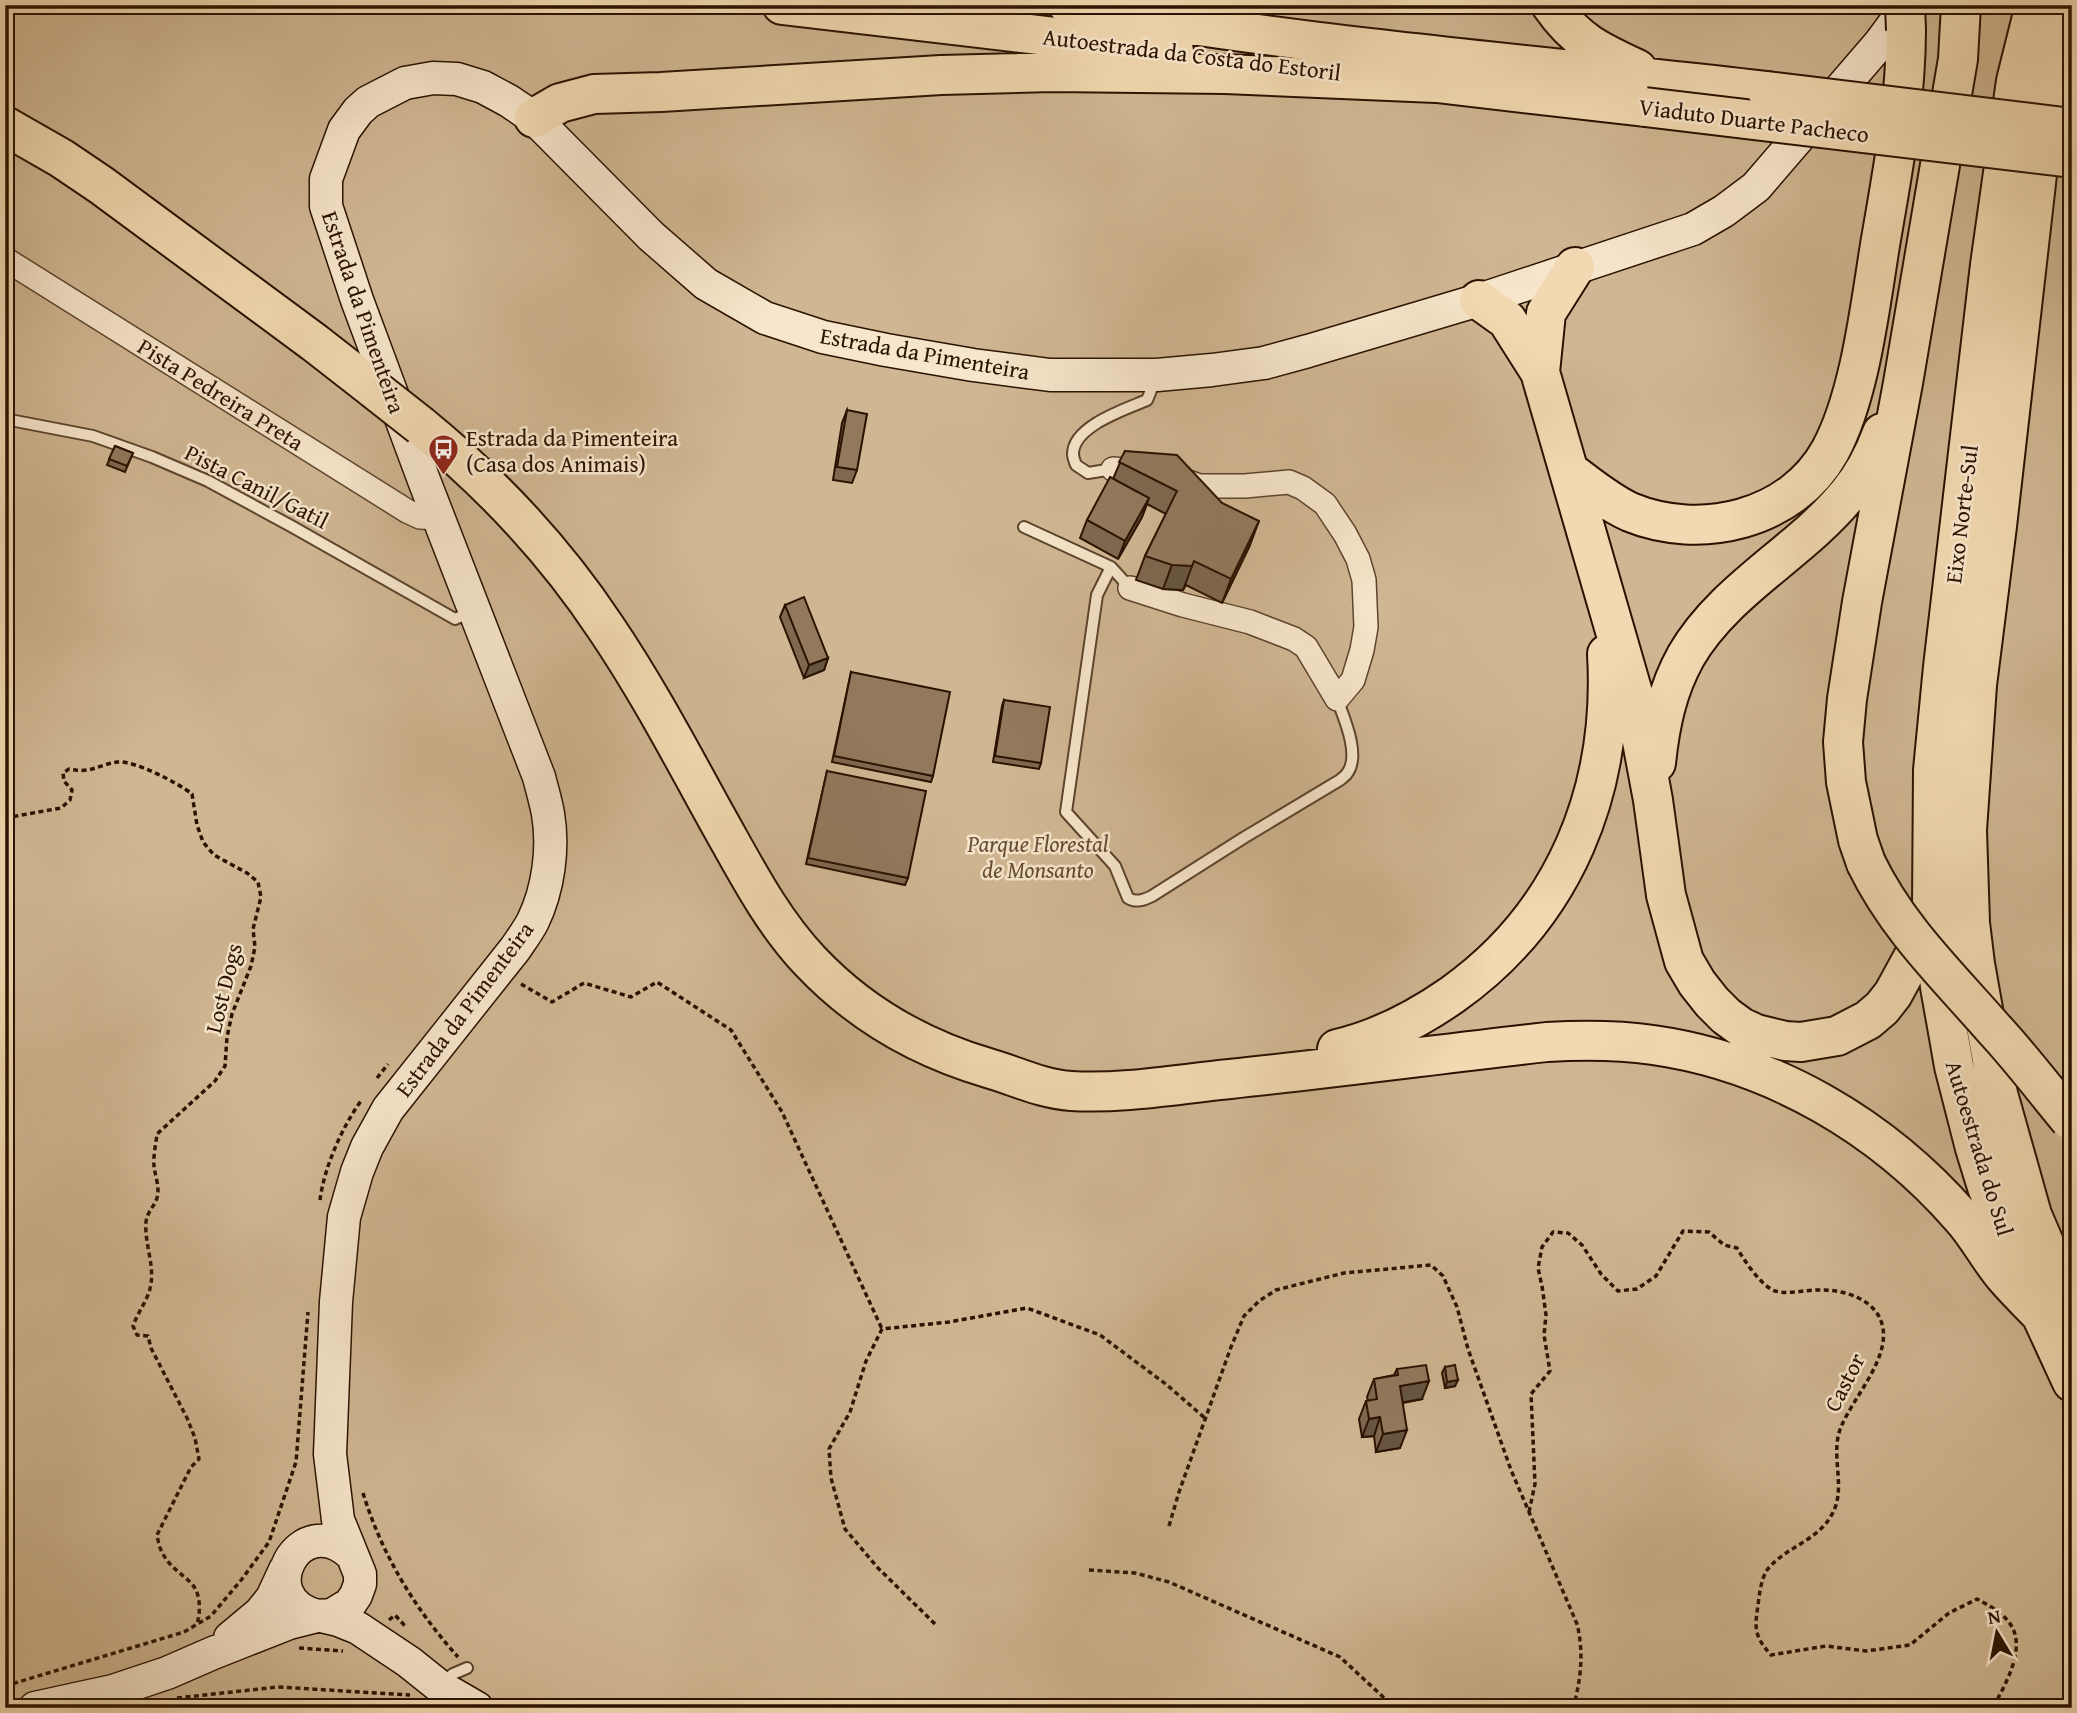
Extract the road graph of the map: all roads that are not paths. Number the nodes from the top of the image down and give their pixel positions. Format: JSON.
{"nodes":[{"id":1,"x":782,"y":5,"type":"edge"},
{"id":2,"x":1068,"y":5,"type":"edge"},
{"id":3,"x":1551,"y":5,"type":"edge"},
{"id":4,"x":1961,"y":5,"type":"edge"},
{"id":5,"x":2035,"y":5,"type":"edge"},
{"id":6,"x":2070,"y":5,"type":"edge"},
{"id":7,"x":1907,"y":13,"type":"edge"},
{"id":8,"x":1519,"y":65,"type":"joint"},
{"id":9,"x":1436,"y":82,"type":"junction"},
{"id":10,"x":1663,"y":90,"type":"junction"},
{"id":11,"x":2055,"y":104,"type":"edge"},
{"id":12,"x":534,"y":118,"type":"junction"},
{"id":13,"x":5,"y":126,"type":"edge"},
{"id":14,"x":2072,"y":158,"type":"edge"},
{"id":15,"x":5,"y":259,"type":"edge"},
{"id":16,"x":1575,"y":267,"type":"junction"},
{"id":17,"x":1479,"y":300,"type":"junction"},
{"id":18,"x":1540,"y":372,"type":"junction"},
{"id":19,"x":1157,"y":375,"type":"junction"},
{"id":20,"x":1903,"y":383,"type":"junction"},
{"id":21,"x":5,"y":419,"type":"edge"},
{"id":22,"x":1113,"y":469,"type":"joint"},
{"id":23,"x":1569,"y":471,"type":"junction"},
{"id":24,"x":439,"y":518,"type":"junction"},
{"id":25,"x":1024,"y":527,"type":"dead end"},
{"id":26,"x":1111,"y":567,"type":"junction"},
{"id":27,"x":1602,"y":585,"type":"junction"},
{"id":28,"x":1130,"y":588,"type":"joint"},
{"id":29,"x":475,"y":611,"type":"junction"},
{"id":30,"x":1337,"y":699,"type":"junction"},
{"id":31,"x":1653,"y":800,"type":"junction"},
{"id":32,"x":1932,"y":905,"type":"junction"},
{"id":33,"x":1984,"y":1022,"type":"joint"},
{"id":34,"x":1947,"y":1026,"type":"joint"},
{"id":35,"x":1002,"y":1072,"type":"junction"},
{"id":36,"x":2071,"y":1123,"type":"edge"},
{"id":37,"x":2057,"y":1312,"type":"edge"},
{"id":38,"x":2072,"y":1382,"type":"edge"},
{"id":39,"x":330,"y":1454,"type":"junction"},
{"id":40,"x":290,"y":1561,"type":"junction"},
{"id":41,"x":356,"y":1564,"type":"junction"},
{"id":42,"x":319,"y":1616,"type":"junction"},
{"id":43,"x":213,"y":1653,"type":"junction"},
{"id":44,"x":409,"y":1662,"type":"junction"},
{"id":45,"x":467,"y":1668,"type":"road end"},
{"id":46,"x":428,"y":1691,"type":"junction"},
{"id":47,"x":35,"y":1708,"type":"edge"},
{"id":48,"x":477,"y":1708,"type":"edge"}],
"edges":[{"from":1,"to":9,"type":"highway","name":"Autoestrada da Costa do Estoril"},
{"from":2,"to":8,"type":"highway","name":"Autoestrada da Costa do Estoril"},
{"from":3,"to":10,"type":"highway"},
{"from":4,"to":20,"type":"highway"},
{"from":5,"to":32,"type":"highway","name":"Eixo Norte-Sul"},
{"from":6,"to":11,"type":"highway","name":"Eixo Norte-Sul"},
{"from":7,"to":16,"type":"main road","name":"Estrada da Pimenteira"},
{"from":7,"to":23,"type":"highway"},
{"from":8,"to":10,"type":"highway","name":"Viaduto Duarte Pacheco"},
{"from":9,"to":10,"type":"highway","name":"Viaduto Duarte Pacheco"},
{"from":9,"to":12,"type":"highway"},
{"from":10,"to":11,"type":"highway","name":"Viaduto Duarte Pacheco","bridge":true},
{"from":10,"to":14,"type":"highway","name":"Viaduto Duarte Pacheco","bridge":true},
{"from":11,"to":33,"type":"highway","name":"Eixo Norte-Sul"},
{"from":12,"to":19,"type":"main road","name":"Estrada da Pimenteira"},
{"from":12,"to":24,"type":"main road","name":"Estrada da Pimenteira"},
{"from":13,"to":35,"type":"highway","bridge":true},
{"from":15,"to":24,"type":"street","name":"Pista Pedreira Preta"},
{"from":16,"to":17,"type":"main road","name":"Estrada da Pimenteira"},
{"from":16,"to":18,"type":"highway"},
{"from":17,"to":18,"type":"highway"},
{"from":17,"to":19,"type":"main road","name":"Estrada da Pimenteira"},
{"from":18,"to":23,"type":"highway"},
{"from":19,"to":22,"type":"lane"},
{"from":20,"to":31,"type":"highway"},
{"from":20,"to":36,"type":"highway","bridge":true},
{"from":21,"to":29,"type":"lane","name":"Pista Canil/Gatil"},
{"from":22,"to":30,"type":"street"},
{"from":23,"to":27,"type":"highway"},
{"from":24,"to":29,"type":"main road","name":"Estrada da Pimenteira"},
{"from":25,"to":26,"type":"lane"},
{"from":26,"to":28,"type":"lane"},
{"from":26,"to":30,"type":"lane"},
{"from":27,"to":31,"type":"highway"},
{"from":27,"to":35,"type":"highway"},
{"from":28,"to":30,"type":"street"},
{"from":29,"to":39,"type":"main road","name":"Estrada da Pimenteira"},
{"from":31,"to":32,"type":"highway"},
{"from":32,"to":34,"type":"highway","name":"Eixo Norte-Sul"},
{"from":33,"to":37,"type":"highway","name":"Autoestrada do Sul"},
{"from":34,"to":37,"type":"highway","name":"Autoestrada do Sul"},
{"from":35,"to":37,"type":"highway"},
{"from":37,"to":38,"type":"highway","name":"Autoestrada do Sul"},
{"from":39,"to":40,"type":"main road","name":"Estrada da Pimenteira"},
{"from":39,"to":41,"type":"main road","name":"Estrada da Pimenteira"},
{"from":40,"to":41,"type":"main road"},
{"from":40,"to":42,"type":"main road"},
{"from":40,"to":43,"type":"main road","name":"Estrada da Pimenteira"},
{"from":41,"to":42,"type":"main road","name":"Estrada da Pimenteira"},
{"from":41,"to":44,"type":"main road"},
{"from":42,"to":43,"type":"main road","name":"Estrada da Pimenteira"},
{"from":42,"to":44,"type":"main road"},
{"from":43,"to":47,"type":"main road","name":"Estrada da Pimenteira"},
{"from":44,"to":46,"type":"main road"},
{"from":45,"to":46,"type":"lane"},
{"from":46,"to":48,"type":"main road"}]}
